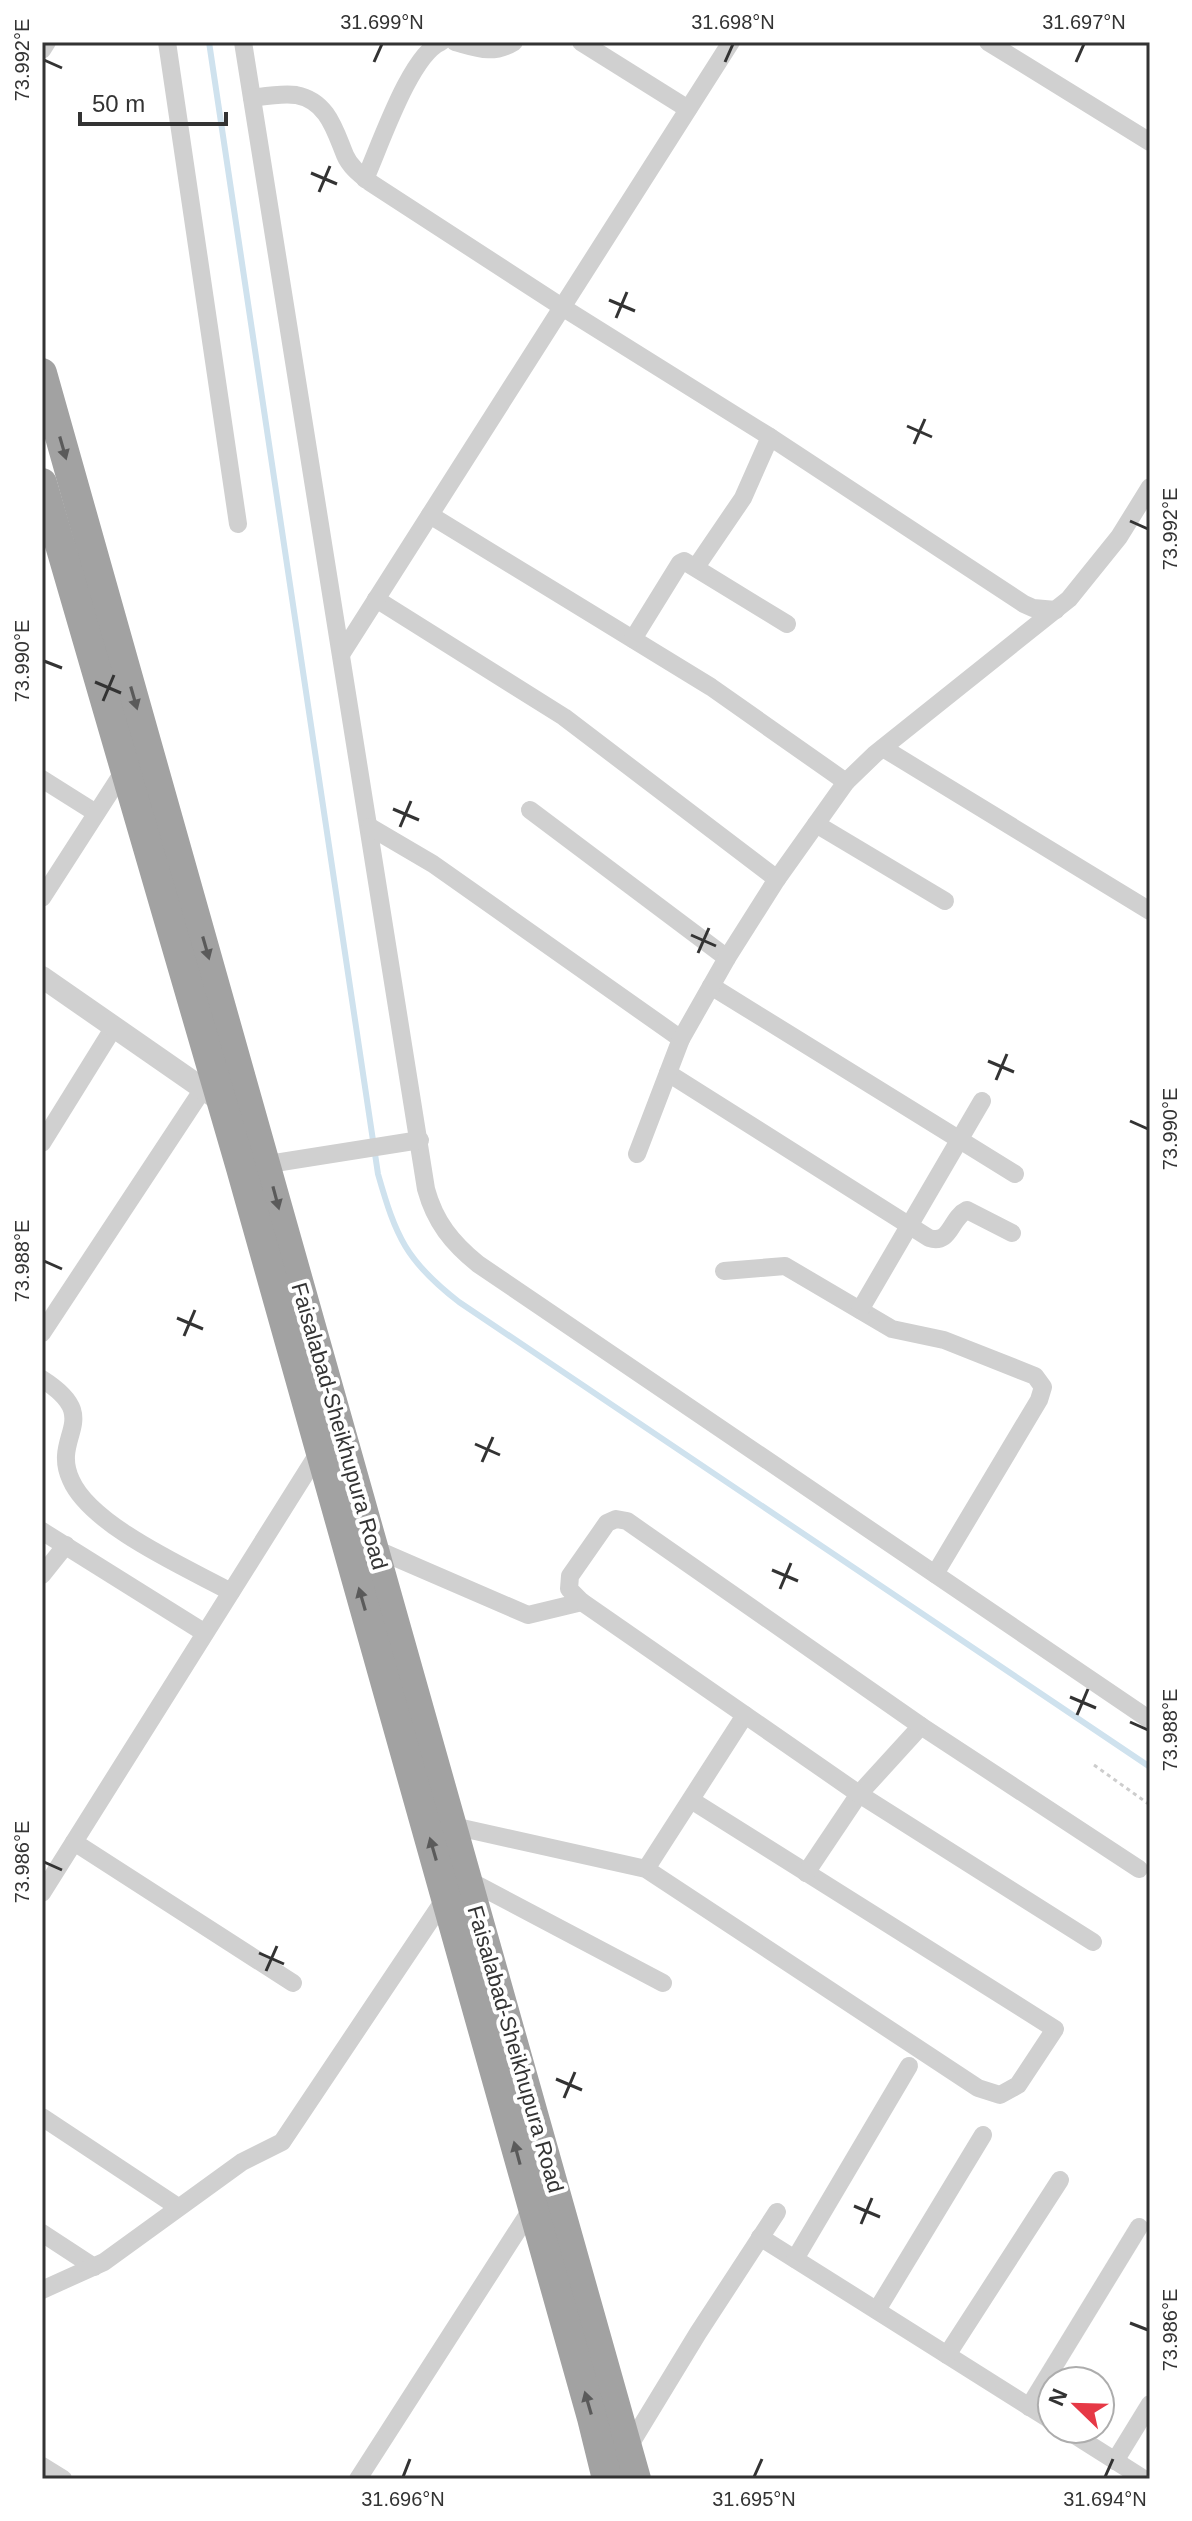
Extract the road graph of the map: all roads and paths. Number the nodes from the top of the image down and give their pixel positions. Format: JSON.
{"nodes":[{"id":1,"x":47,"y":42,"type":"edge"},
{"id":2,"x":167,"y":42,"type":"edge"},
{"id":3,"x":243,"y":42,"type":"edge"},
{"id":4,"x":441,"y":42,"type":"edge"},
{"id":5,"x":455,"y":42,"type":"edge"},
{"id":6,"x":514,"y":42,"type":"edge"},
{"id":7,"x":581,"y":42,"type":"edge"},
{"id":8,"x":731,"y":42,"type":"edge"},
{"id":9,"x":988,"y":42,"type":"edge"},
{"id":10,"x":42,"y":50,"type":"edge"},
{"id":11,"x":252,"y":98,"type":"junction"},
{"id":12,"x":688,"y":109,"type":"junction"},
{"id":13,"x":1150,"y":142,"type":"edge"},
{"id":14,"x":365,"y":179,"type":"junction"},
{"id":15,"x":562,"y":307,"type":"junction"},
{"id":16,"x":42,"y":373,"type":"edge"},
{"id":17,"x":770,"y":437,"type":"junction"},
{"id":18,"x":42,"y":483,"type":"edge"},
{"id":19,"x":1150,"y":487,"type":"edge"},
{"id":20,"x":430,"y":515,"type":"junction"},
{"id":21,"x":238,"y":524,"type":"dead end"},
{"id":22,"x":696,"y":567,"type":"junction"},
{"id":23,"x":376,"y":599,"type":"junction"},
{"id":24,"x":1056,"y":610,"type":"junction"},
{"id":25,"x":787,"y":624,"type":"dead end"},
{"id":26,"x":633,"y":639,"type":"junction"},
{"id":27,"x":342,"y":653,"type":"junction"},
{"id":28,"x":883,"y":748,"type":"junction"},
{"id":29,"x":125,"y":769,"type":"junction"},
{"id":30,"x":42,"y":779,"type":"edge"},
{"id":31,"x":846,"y":782,"type":"junction"},
{"id":32,"x":530,"y":810,"type":"dead end"},
{"id":33,"x":96,"y":813,"type":"junction"},
{"id":34,"x":816,"y":824,"type":"junction"},
{"id":35,"x":370,"y":827,"type":"junction"},
{"id":36,"x":777,"y":879,"type":"junction"},
{"id":37,"x":42,"y":898,"type":"edge"},
{"id":38,"x":945,"y":901,"type":"dead end"},
{"id":39,"x":1150,"y":911,"type":"edge"},
{"id":40,"x":727,"y":958,"type":"junction"},
{"id":41,"x":42,"y":977,"type":"edge"},
{"id":42,"x":711,"y":986,"type":"junction"},
{"id":43,"x":114,"y":1027,"type":"junction"},
{"id":44,"x":681,"y":1039,"type":"junction"},
{"id":45,"x":668,"y":1073,"type":"junction"},
{"id":46,"x":213,"y":1095,"type":"junction"},
{"id":47,"x":982,"y":1101,"type":"dead end"},
{"id":48,"x":958,"y":1139,"type":"junction"},
{"id":49,"x":420,"y":1140,"type":"junction"},
{"id":50,"x":42,"y":1143,"type":"edge"},
{"id":51,"x":637,"y":1154,"type":"dead end"},
{"id":52,"x":254,"y":1166,"type":"junction"},
{"id":53,"x":1015,"y":1174,"type":"dead end"},
{"id":54,"x":910,"y":1227,"type":"junction"},
{"id":55,"x":1012,"y":1233,"type":"dead end"},
{"id":56,"x":724,"y":1271,"type":"dead end"},
{"id":57,"x":860,"y":1310,"type":"junction"},
{"id":58,"x":42,"y":1333,"type":"edge"},
{"id":59,"x":42,"y":1379,"type":"edge"},
{"id":60,"x":319,"y":1452,"type":"junction"},
{"id":61,"x":42,"y":1531,"type":"edge"},
{"id":62,"x":66,"y":1545,"type":"junction"},
{"id":63,"x":373,"y":1548,"type":"junction"},
{"id":64,"x":935,"y":1574,"type":"junction"},
{"id":65,"x":42,"y":1575,"type":"edge"},
{"id":66,"x":231,"y":1592,"type":"junction"},
{"id":67,"x":582,"y":1602,"type":"junction"},
{"id":68,"x":205,"y":1633,"type":"junction"},
{"id":69,"x":745,"y":1715,"type":"junction"},
{"id":70,"x":1150,"y":1720,"type":"edge"},
{"id":71,"x":921,"y":1726,"type":"junction"},
{"id":72,"x":1094,"y":1765,"type":"dead end"},
{"id":73,"x":859,"y":1794,"type":"junction"},
{"id":74,"x":691,"y":1800,"type":"junction"},
{"id":75,"x":1150,"y":1805,"type":"edge"},
{"id":76,"x":453,"y":1826,"type":"junction"},
{"id":77,"x":74,"y":1842,"type":"junction"},
{"id":78,"x":646,"y":1869,"type":"junction"},
{"id":79,"x":1139,"y":1869,"type":"dead end"},
{"id":80,"x":806,"y":1873,"type":"junction"},
{"id":81,"x":457,"y":1889,"type":"junction"},
{"id":82,"x":42,"y":1893,"type":"edge"},
{"id":83,"x":1093,"y":1942,"type":"dead end"},
{"id":84,"x":293,"y":1983,"type":"dead end"},
{"id":85,"x":663,"y":1983,"type":"dead end"},
{"id":86,"x":909,"y":2066,"type":"dead end"},
{"id":87,"x":42,"y":2117,"type":"edge"},
{"id":88,"x":983,"y":2135,"type":"dead end"},
{"id":89,"x":1060,"y":2180,"type":"dead end"},
{"id":90,"x":178,"y":2207,"type":"junction"},
{"id":91,"x":532,"y":2208,"type":"junction"},
{"id":92,"x":777,"y":2212,"type":"dead end"},
{"id":93,"x":1139,"y":2227,"type":"dead end"},
{"id":94,"x":42,"y":2233,"type":"edge"},
{"id":95,"x":760,"y":2237,"type":"junction"},
{"id":96,"x":795,"y":2259,"type":"junction"},
{"id":97,"x":94,"y":2267,"type":"junction"},
{"id":98,"x":42,"y":2290,"type":"edge"},
{"id":99,"x":877,"y":2310,"type":"junction"},
{"id":100,"x":947,"y":2355,"type":"junction"},
{"id":101,"x":1150,"y":2404,"type":"edge"},
{"id":102,"x":1029,"y":2407,"type":"junction"},
{"id":103,"x":1036,"y":2411,"type":"edge"},
{"id":104,"x":1090,"y":2445,"type":"edge"},
{"id":105,"x":628,"y":2448,"type":"junction"},
{"id":106,"x":1115,"y":2461,"type":"junction"},
{"id":107,"x":42,"y":2466,"type":"edge"},
{"id":108,"x":63,"y":2479,"type":"edge"},
{"id":109,"x":358,"y":2479,"type":"edge"},
{"id":110,"x":607,"y":2479,"type":"edge"},
{"id":111,"x":636,"y":2479,"type":"edge"},
{"id":112,"x":1144,"y":2479,"type":"edge"}],
"edges":[{"from":1,"to":10,"type":"street"},
{"from":2,"to":21,"type":"street"},
{"from":3,"to":11,"type":"street"},
{"from":4,"to":14,"type":"street"},
{"from":5,"to":6,"type":"street"},
{"from":7,"to":12,"type":"street"},
{"from":8,"to":12,"type":"street"},
{"from":9,"to":13,"type":"street"},
{"from":11,"to":14,"type":"street"},
{"from":11,"to":27,"type":"street"},
{"from":12,"to":15,"type":"street"},
{"from":14,"to":15,"type":"street"},
{"from":15,"to":17,"type":"street"},
{"from":15,"to":20,"type":"street"},
{"from":16,"to":52,"type":"highway","name":"Faisalabad-Sheikhupura Road","one_way":true},
{"from":17,"to":22,"type":"street"},
{"from":17,"to":24,"type":"street"},
{"from":18,"to":29,"type":"highway","name":"Faisalabad-Sheikhupura Road"},
{"from":19,"to":24,"type":"street"},
{"from":20,"to":23,"type":"street"},
{"from":20,"to":26,"type":"street"},
{"from":22,"to":25,"type":"street"},
{"from":22,"to":26,"type":"street"},
{"from":23,"to":27,"type":"street"},
{"from":23,"to":36,"type":"street"},
{"from":24,"to":28,"type":"street"},
{"from":26,"to":31,"type":"street"},
{"from":27,"to":35,"type":"street"},
{"from":28,"to":31,"type":"street"},
{"from":28,"to":39,"type":"street"},
{"from":29,"to":33,"type":"street"},
{"from":29,"to":46,"type":"highway","name":"Faisalabad-Sheikhupura Road"},
{"from":30,"to":33,"type":"street"},
{"from":31,"to":34,"type":"street"},
{"from":32,"to":40,"type":"street"},
{"from":33,"to":37,"type":"street"},
{"from":34,"to":36,"type":"street"},
{"from":34,"to":38,"type":"street"},
{"from":35,"to":44,"type":"street"},
{"from":35,"to":49,"type":"street"},
{"from":36,"to":40,"type":"street"},
{"from":40,"to":42,"type":"street"},
{"from":41,"to":43,"type":"street"},
{"from":42,"to":44,"type":"street"},
{"from":42,"to":48,"type":"street"},
{"from":43,"to":46,"type":"street"},
{"from":43,"to":50,"type":"street"},
{"from":44,"to":45,"type":"street"},
{"from":45,"to":51,"type":"street"},
{"from":45,"to":54,"type":"street"},
{"from":46,"to":52,"type":"highway","name":"Faisalabad-Sheikhupura Road"},
{"from":46,"to":58,"type":"street"},
{"from":47,"to":48,"type":"street"},
{"from":48,"to":53,"type":"street"},
{"from":48,"to":54,"type":"street"},
{"from":49,"to":52,"type":"street"},
{"from":49,"to":64,"type":"street"},
{"from":52,"to":60,"type":"highway","name":"Faisalabad-Sheikhupura Road"},
{"from":52,"to":63,"type":"highway","name":"Faisalabad-Sheikhupura Road","one_way":true},
{"from":54,"to":55,"type":"street"},
{"from":54,"to":57,"type":"street"},
{"from":56,"to":57,"type":"street"},
{"from":57,"to":64,"type":"street"},
{"from":59,"to":66,"type":"street"},
{"from":60,"to":66,"type":"street"},
{"from":81,"to":60,"type":"highway","name":"Faisalabad-Sheikhupura Road","one_way":true},
{"from":61,"to":62,"type":"street"},
{"from":62,"to":65,"type":"street"},
{"from":62,"to":68,"type":"street"},
{"from":63,"to":67,"type":"street"},
{"from":63,"to":76,"type":"highway","name":"Faisalabad-Sheikhupura Road"},
{"from":64,"to":70,"type":"street"},
{"from":66,"to":68,"type":"street"},
{"from":67,"to":69,"type":"street"},
{"from":67,"to":71,"type":"street"},
{"from":68,"to":77,"type":"street"},
{"from":69,"to":73,"type":"street"},
{"from":69,"to":74,"type":"street"},
{"from":71,"to":73,"type":"street"},
{"from":71,"to":79,"type":"street"},
{"from":72,"to":75,"type":"path"},
{"from":73,"to":80,"type":"street"},
{"from":73,"to":83,"type":"street"},
{"from":74,"to":78,"type":"street"},
{"from":74,"to":80,"type":"street"},
{"from":76,"to":78,"type":"street"},
{"from":76,"to":81,"type":"highway","name":"Faisalabad-Sheikhupura Road"},
{"from":77,"to":82,"type":"street"},
{"from":77,"to":84,"type":"street"},
{"from":78,"to":80,"type":"street"},
{"from":81,"to":85,"type":"street"},
{"from":81,"to":90,"type":"street"},
{"from":91,"to":81,"type":"highway","name":"Faisalabad-Sheikhupura Road","one_way":true},
{"from":81,"to":105,"type":"highway","name":"Faisalabad-Sheikhupura Road"},
{"from":86,"to":96,"type":"street"},
{"from":87,"to":90,"type":"street"},
{"from":88,"to":99,"type":"street"},
{"from":89,"to":100,"type":"street"},
{"from":90,"to":97,"type":"street"},
{"from":91,"to":109,"type":"street"},
{"from":110,"to":91,"type":"highway","name":"Faisalabad-Sheikhupura Road","one_way":true},
{"from":92,"to":95,"type":"street"},
{"from":93,"to":102,"type":"street"},
{"from":94,"to":97,"type":"street"},
{"from":95,"to":96,"type":"street"},
{"from":95,"to":105,"type":"street"},
{"from":96,"to":99,"type":"street"},
{"from":97,"to":98,"type":"street"},
{"from":99,"to":100,"type":"street"},
{"from":100,"to":102,"type":"street"},
{"from":101,"to":106,"type":"street"},
{"from":102,"to":103,"type":"street"},
{"from":104,"to":106,"type":"street"},
{"from":105,"to":111,"type":"highway","name":"Faisalabad-Sheikhupura Road"},
{"from":106,"to":112,"type":"street"},
{"from":107,"to":108,"type":"street"}]}
